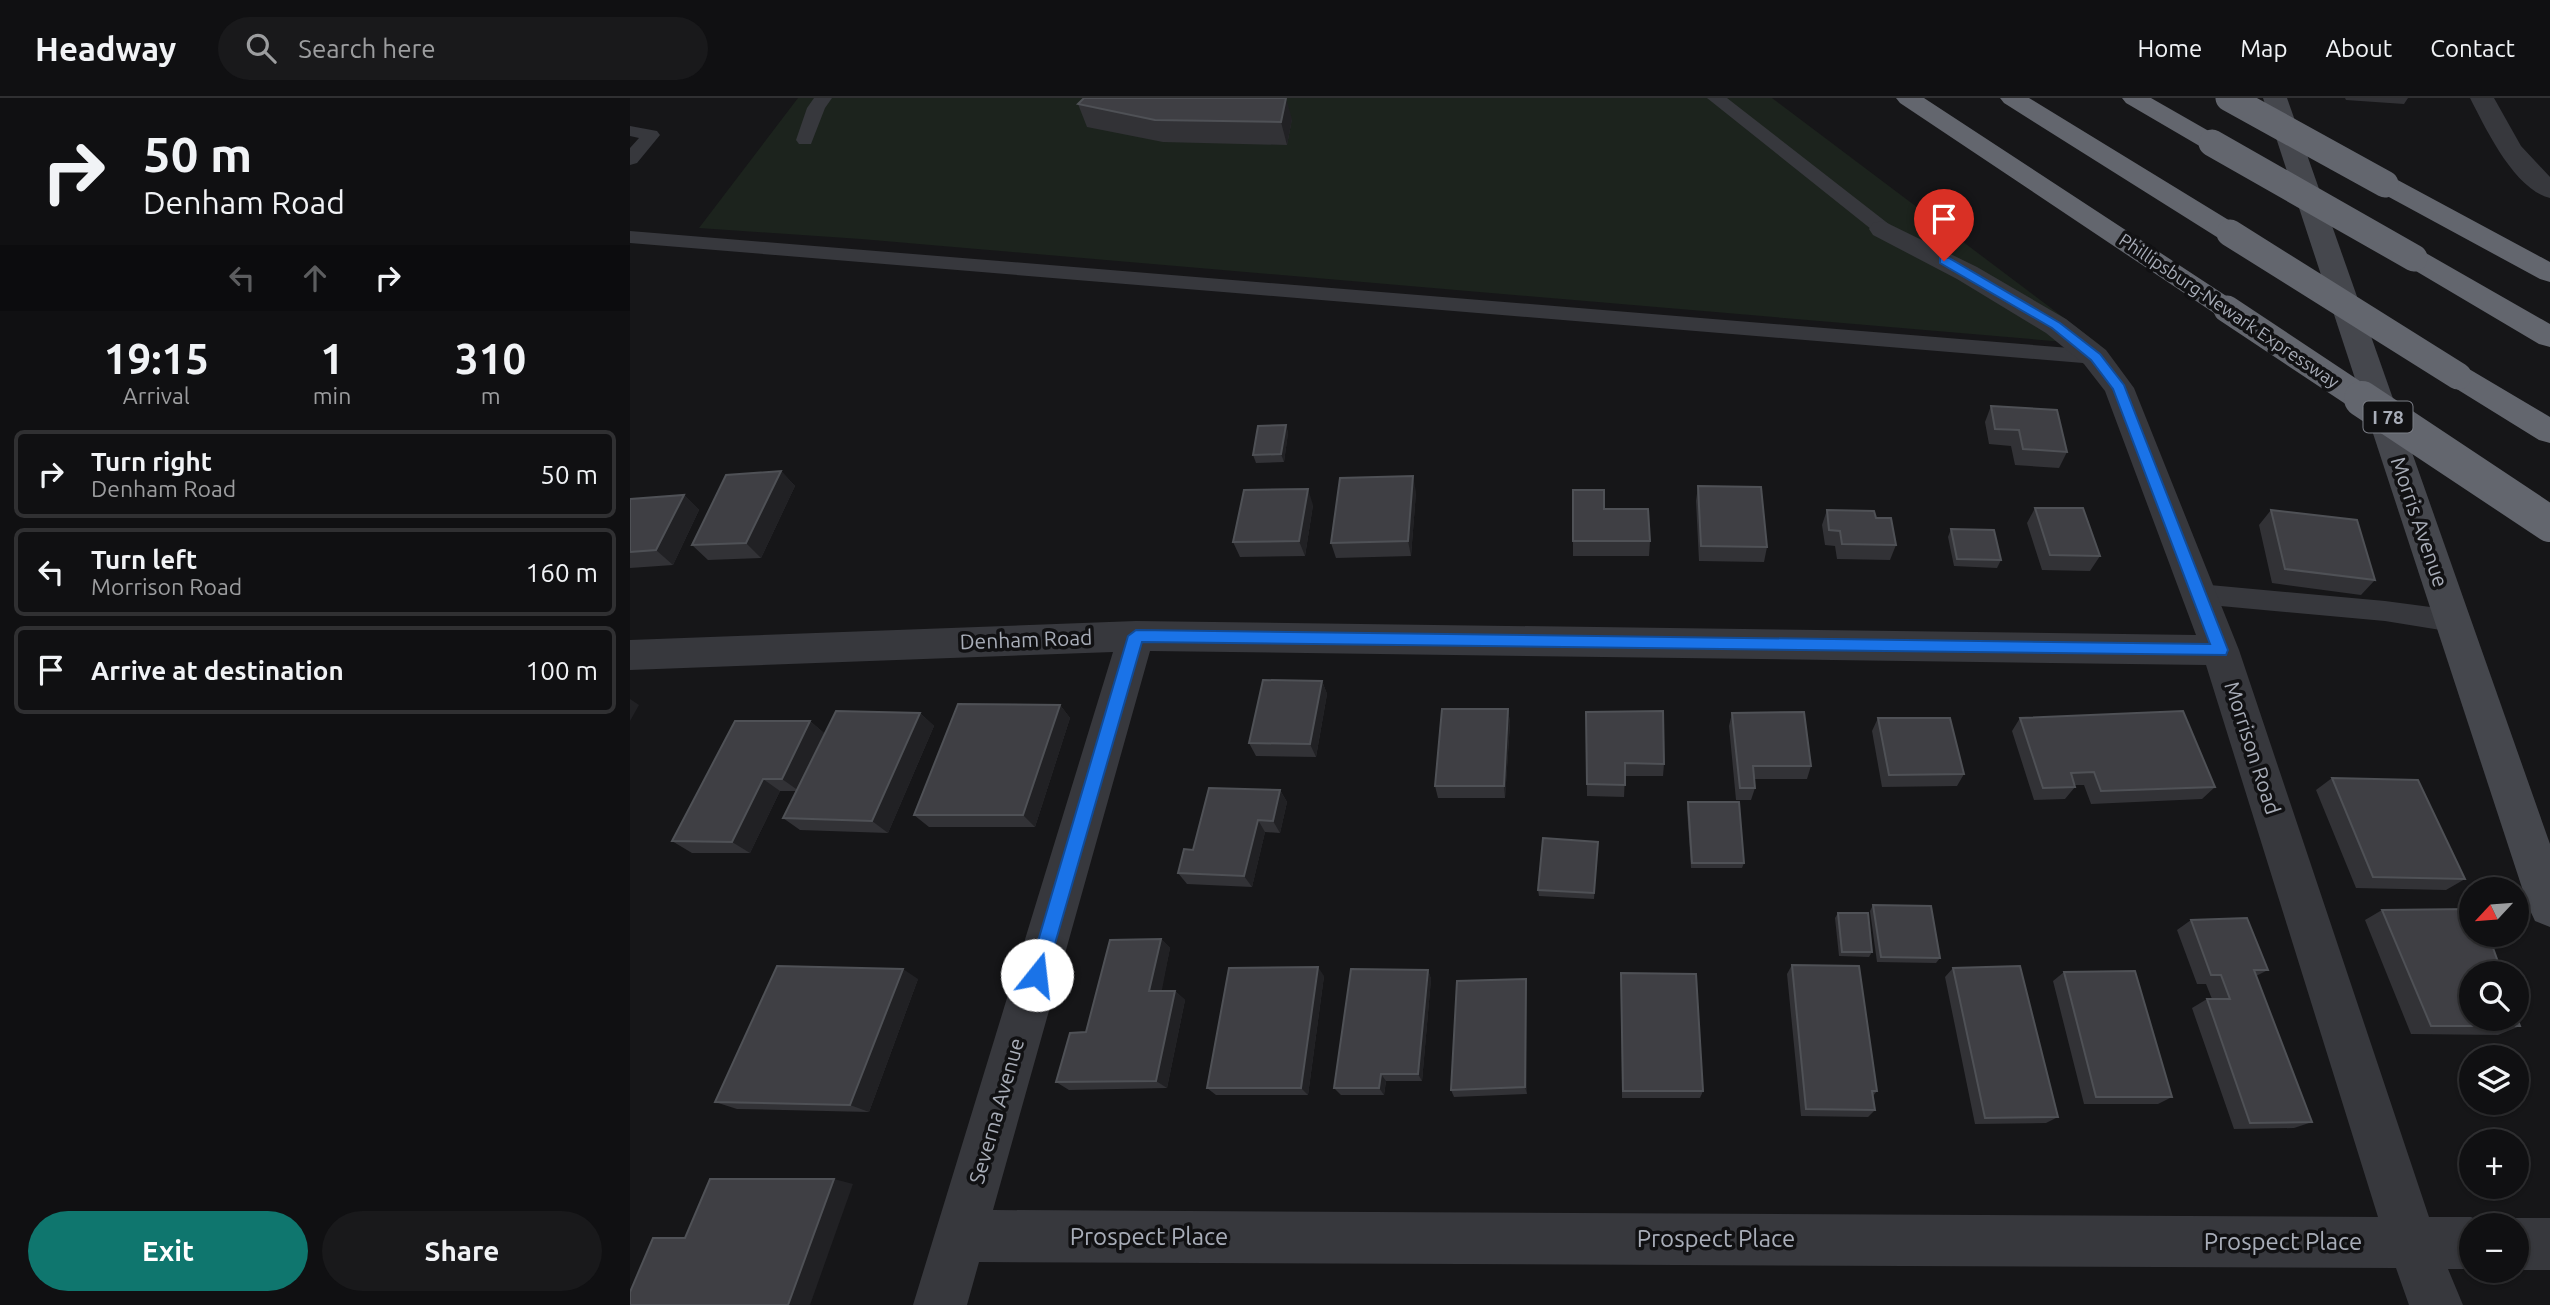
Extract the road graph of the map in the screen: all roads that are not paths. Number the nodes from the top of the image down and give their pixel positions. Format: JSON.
{"nodes":[{"id":1,"x":823,"y":98,"type":"edge"},
{"id":2,"x":1716,"y":98,"type":"edge"},
{"id":3,"x":1908,"y":98,"type":"edge"},
{"id":4,"x":2012,"y":98,"type":"edge"},
{"id":5,"x":2134,"y":98,"type":"edge"},
{"id":6,"x":2229,"y":98,"type":"edge"},
{"id":7,"x":2275,"y":98,"type":"edge"},
{"id":8,"x":2482,"y":98,"type":"edge"},
{"id":9,"x":630,"y":131,"type":"edge"},
{"id":10,"x":805,"y":140,"type":"dead end"},
{"id":11,"x":630,"y":159,"type":"edge"},
{"id":12,"x":2550,"y":190,"type":"edge"},
{"id":13,"x":1884,"y":229,"type":"joint"},
{"id":14,"x":630,"y":237,"type":"edge"},
{"id":15,"x":2550,"y":273,"type":"edge"},
{"id":16,"x":2550,"y":337,"type":"edge"},
{"id":17,"x":2095,"y":357,"type":"junction"},
{"id":18,"x":2550,"y":432,"type":"edge"},
{"id":19,"x":2550,"y":524,"type":"edge"},
{"id":20,"x":2199,"y":594,"type":"junction"},
{"id":21,"x":2453,"y":621,"type":"junction"},
{"id":22,"x":1136,"y":636,"type":"junction"},
{"id":23,"x":2220,"y":650,"type":"junction"},
{"id":24,"x":630,"y":655,"type":"edge"},
{"id":25,"x":2550,"y":906,"type":"edge"},
{"id":26,"x":960,"y":1236,"type":"junction"},
{"id":27,"x":2412,"y":1242,"type":"junction"},
{"id":28,"x":2459,"y":1243,"type":"edge"},
{"id":29,"x":2529,"y":1244,"type":"edge"},
{"id":30,"x":2550,"y":1244,"type":"edge"},
{"id":31,"x":940,"y":1305,"type":"edge"},
{"id":32,"x":2436,"y":1305,"type":"edge"}],
"edges":[{"from":1,"to":10,"type":"lane"},
{"from":2,"to":13,"type":"lane"},
{"from":3,"to":19,"type":"highway","name":"Phillipsburg-Newark Expressway","number":"I 78","bridge":true},
{"from":4,"to":18,"type":"highway","bridge":true},
{"from":5,"to":16,"type":"highway","bridge":true},
{"from":6,"to":15,"type":"highway","bridge":true},
{"from":7,"to":21,"type":"main road","name":"Morris Avenue"},
{"from":8,"to":12,"type":"street"},
{"from":9,"to":11,"type":"lane"},
{"from":13,"to":17,"type":"street","name":"Morrison Road"},
{"from":14,"to":17,"type":"lane"},
{"from":17,"to":20,"type":"street","name":"Morrison Road"},
{"from":20,"to":21,"type":"lane"},
{"from":20,"to":23,"type":"street","name":"Morrison Road"},
{"from":21,"to":25,"type":"main road","name":"Morris Avenue"},
{"from":22,"to":23,"type":"street","name":"Denham Road"},
{"from":22,"to":24,"type":"street","name":"Denham Road"},
{"from":22,"to":26,"type":"street","name":"Severna Avenue"},
{"from":23,"to":27,"type":"street","name":"Morrison Road"},
{"from":26,"to":27,"type":"street","name":"Prospect Place"},
{"from":26,"to":31,"type":"street","name":"Severna Avenue"},
{"from":27,"to":28,"type":"street","name":"Prospect Place"},
{"from":27,"to":32,"type":"street","name":"Morrison Road"},
{"from":29,"to":30,"type":"street"}]}
